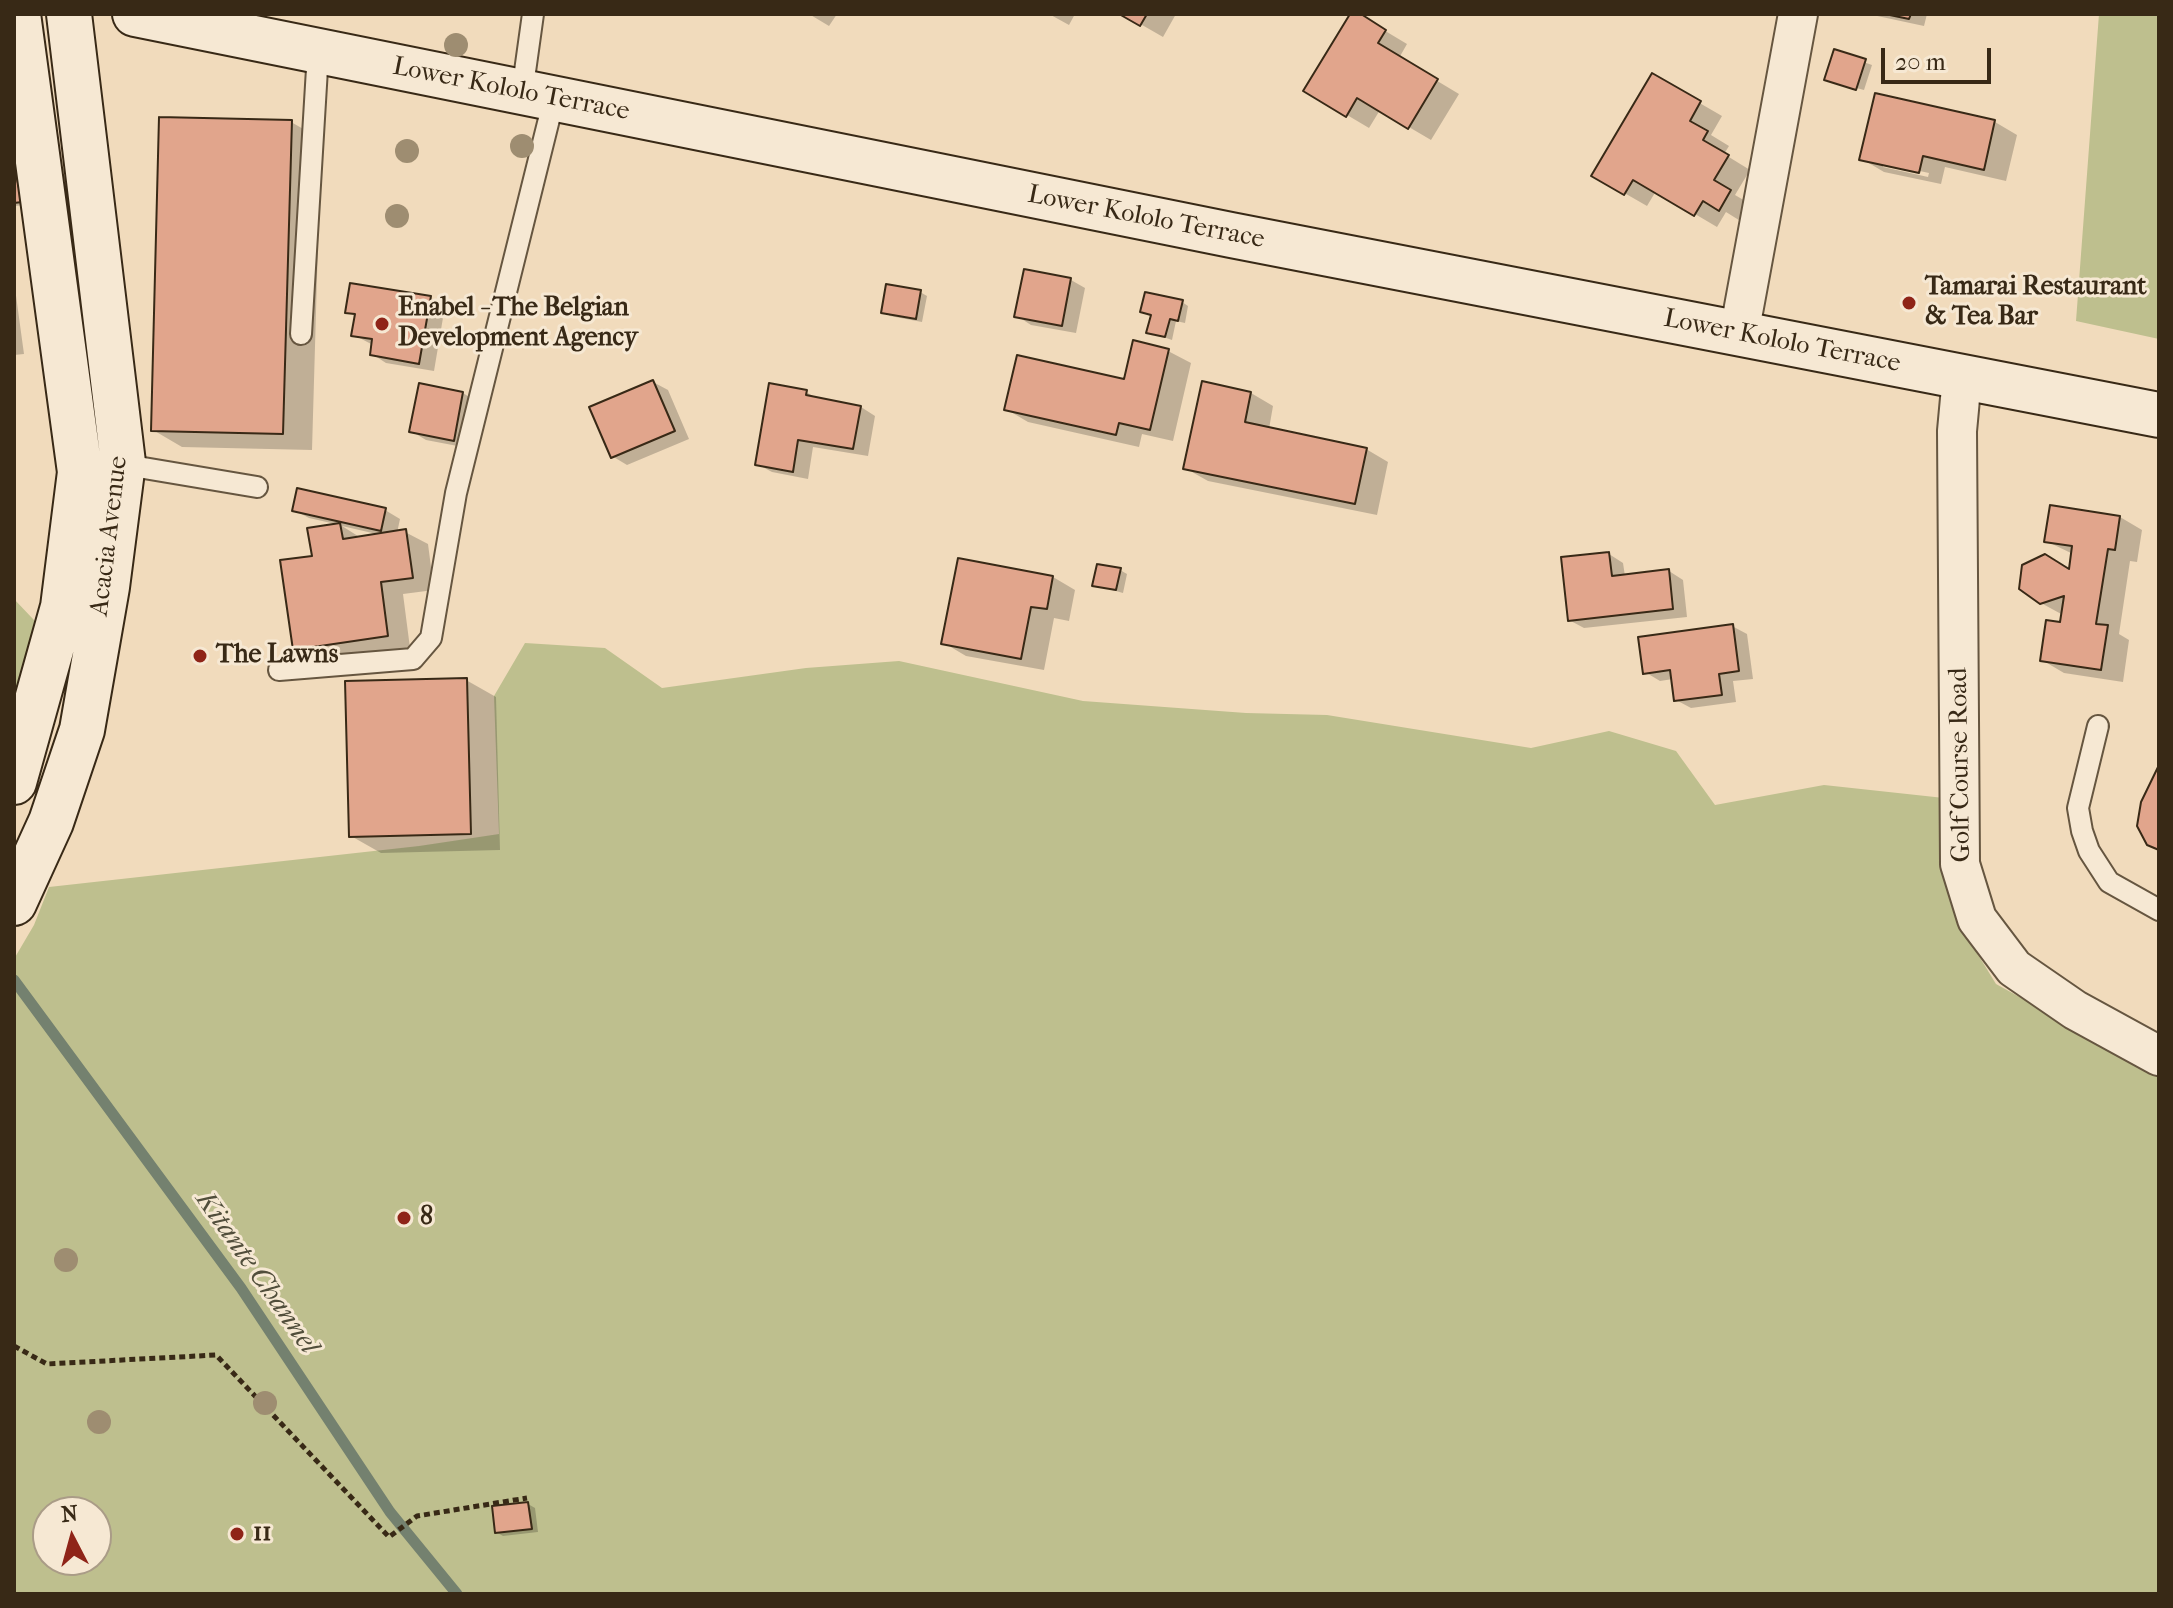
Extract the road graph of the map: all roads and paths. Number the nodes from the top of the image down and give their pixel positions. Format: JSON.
{"nodes":[{"id":1,"x":18,"y":14,"type":"edge"},
{"id":2,"x":69,"y":14,"type":"edge"},
{"id":3,"x":135,"y":14,"type":"edge"},
{"id":4,"x":533,"y":14,"type":"edge"},
{"id":5,"x":1798,"y":14,"type":"edge"},
{"id":6,"x":318,"y":52,"type":"junction"},
{"id":7,"x":538,"y":96,"type":"junction"},
{"id":8,"x":301,"y":334,"type":"dead end"},
{"id":9,"x":1739,"y":334,"type":"junction"},
{"id":10,"x":1962,"y":377,"type":"junction"},
{"id":11,"x":2159,"y":415,"type":"edge"},
{"id":12,"x":123,"y":463,"type":"junction"},
{"id":13,"x":80,"y":472,"type":"junction"},
{"id":14,"x":257,"y":487,"type":"dead end"},
{"id":15,"x":279,"y":670,"type":"dead end"},
{"id":16,"x":2098,"y":726,"type":"dead end"},
{"id":17,"x":14,"y":782,"type":"edge"},
{"id":18,"x":14,"y":903,"type":"edge"},
{"id":19,"x":2159,"y":910,"type":"edge"},
{"id":20,"x":2159,"y":1056,"type":"edge"},
{"id":21,"x":14,"y":1346,"type":"edge"},
{"id":22,"x":527,"y":1498,"type":"dead end"}],
"edges":[{"from":1,"to":13,"type":"street","name":"Acacia Avenue"},
{"from":2,"to":12,"type":"street","name":"Acacia Avenue"},
{"from":3,"to":6,"type":"street","name":"Lower Kololo Terrace"},
{"from":4,"to":7,"type":"lane"},
{"from":5,"to":9,"type":"street"},
{"from":6,"to":7,"type":"street","name":"Lower Kololo Terrace"},
{"from":6,"to":8,"type":"lane"},
{"from":7,"to":9,"type":"street","name":"Lower Kololo Terrace"},
{"from":7,"to":15,"type":"lane"},
{"from":9,"to":10,"type":"street","name":"Lower Kololo Terrace"},
{"from":10,"to":11,"type":"street","name":"Lower Kololo Terrace"},
{"from":10,"to":20,"type":"street","name":"Golf Course Road"},
{"from":12,"to":13,"type":"lane"},
{"from":12,"to":14,"type":"lane"},
{"from":12,"to":18,"type":"street","name":"Acacia Avenue"},
{"from":13,"to":17,"type":"street","name":"Acacia Avenue"},
{"from":16,"to":19,"type":"lane"},
{"from":21,"to":22,"type":"path"}]}
